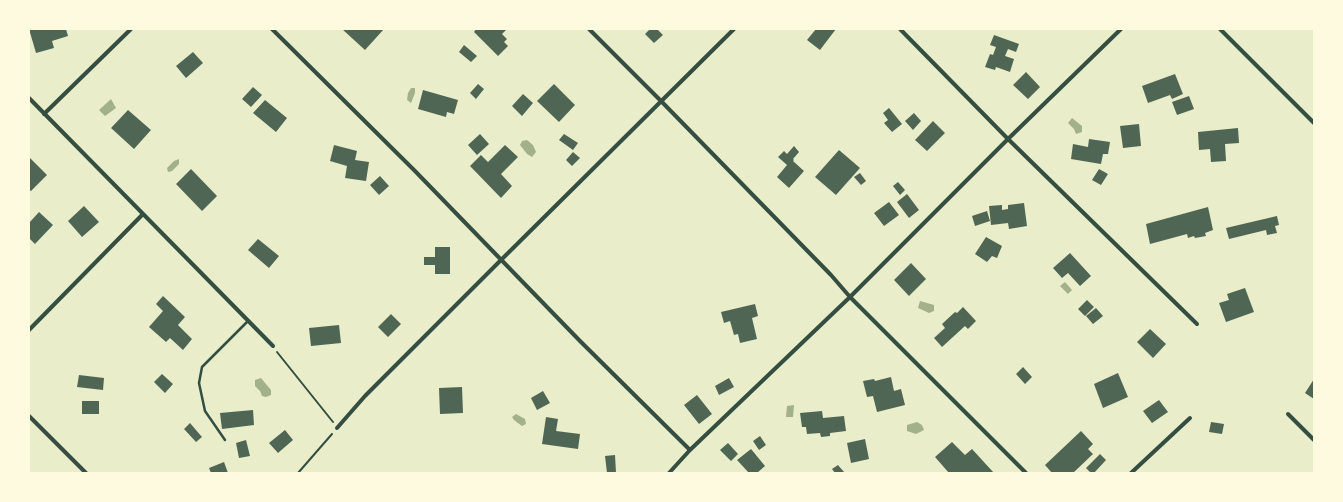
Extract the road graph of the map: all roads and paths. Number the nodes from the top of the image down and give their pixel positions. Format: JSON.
{"nodes":[{"id":1,"x":131,"y":29,"type":"edge"},
{"id":2,"x":272,"y":29,"type":"edge"},
{"id":3,"x":589,"y":29,"type":"edge"},
{"id":4,"x":734,"y":29,"type":"edge"},
{"id":5,"x":900,"y":29,"type":"edge"},
{"id":6,"x":1121,"y":29,"type":"edge"},
{"id":7,"x":1220,"y":29,"type":"edge"},
{"id":8,"x":29,"y":98,"type":"edge"},
{"id":9,"x":661,"y":101,"type":"junction"},
{"id":10,"x":44,"y":114,"type":"junction"},
{"id":11,"x":1314,"y":123,"type":"edge"},
{"id":12,"x":1008,"y":139,"type":"junction"},
{"id":13,"x":142,"y":214,"type":"junction"},
{"id":14,"x":501,"y":260,"type":"junction"},
{"id":15,"x":850,"y":297,"type":"junction"},
{"id":16,"x":248,"y":321,"type":"junction"},
{"id":17,"x":1197,"y":324,"type":"dead end"},
{"id":18,"x":29,"y":330,"type":"edge"},
{"id":19,"x":273,"y":346,"type":"joint"},
{"id":20,"x":1288,"y":414,"type":"dead end"},
{"id":21,"x":29,"y":416,"type":"edge"},
{"id":22,"x":1190,"y":418,"type":"dead end"},
{"id":23,"x":337,"y":428,"type":"junction"},
{"id":24,"x":225,"y":440,"type":"dead end"},
{"id":25,"x":1314,"y":440,"type":"edge"},
{"id":26,"x":690,"y":450,"type":"junction"},
{"id":27,"x":86,"y":473,"type":"edge"},
{"id":28,"x":298,"y":473,"type":"edge"},
{"id":29,"x":669,"y":473,"type":"edge"},
{"id":30,"x":1026,"y":473,"type":"edge"},
{"id":31,"x":1131,"y":473,"type":"edge"}],
"edges":[{"from":1,"to":10,"type":"street"},
{"from":2,"to":14,"type":"street"},
{"from":3,"to":9,"type":"street"},
{"from":4,"to":9,"type":"street"},
{"from":5,"to":12,"type":"street"},
{"from":6,"to":12,"type":"street"},
{"from":7,"to":11,"type":"street"},
{"from":8,"to":10,"type":"street"},
{"from":9,"to":14,"type":"street"},
{"from":9,"to":15,"type":"street"},
{"from":10,"to":13,"type":"street"},
{"from":12,"to":15,"type":"street"},
{"from":12,"to":17,"type":"street"},
{"from":13,"to":16,"type":"street"},
{"from":13,"to":18,"type":"street"},
{"from":14,"to":23,"type":"street"},
{"from":14,"to":26,"type":"street"},
{"from":15,"to":26,"type":"street"},
{"from":15,"to":30,"type":"street"},
{"from":16,"to":19,"type":"street"},
{"from":16,"to":24,"type":"lane"},
{"from":19,"to":23,"type":"path"},
{"from":20,"to":25,"type":"street"},
{"from":21,"to":27,"type":"street"},
{"from":22,"to":31,"type":"street"},
{"from":23,"to":28,"type":"path"},
{"from":26,"to":29,"type":"street"}]}
